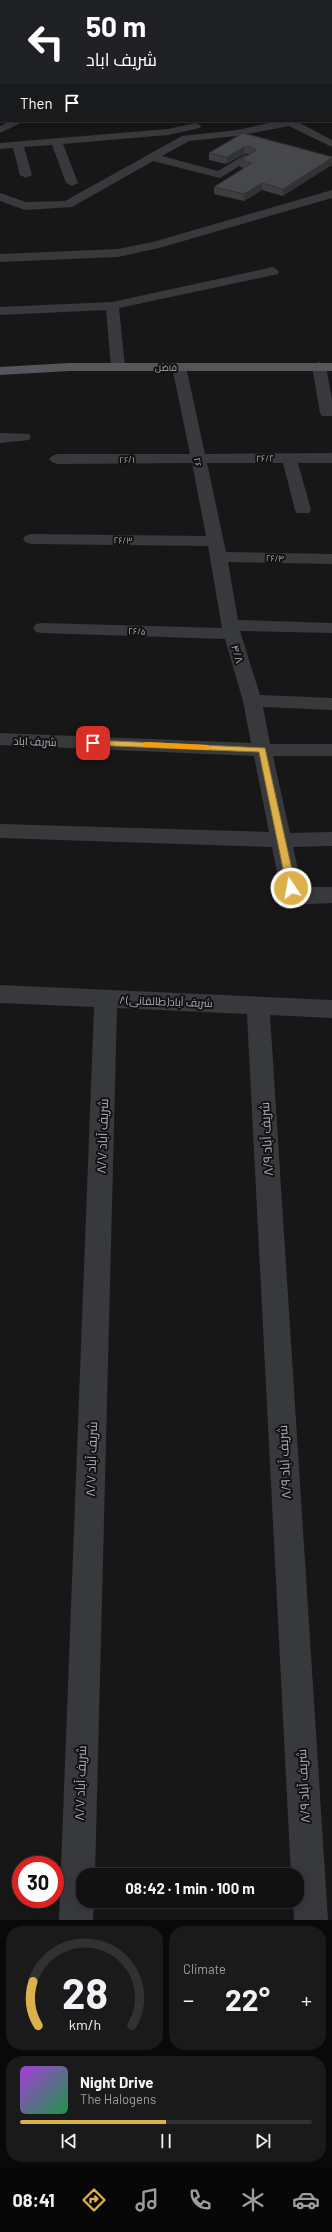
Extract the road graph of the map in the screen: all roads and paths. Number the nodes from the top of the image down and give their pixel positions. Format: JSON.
{"nodes":[{"id":1,"x":18,"y":122,"type":"edge"},
{"id":2,"x":142,"y":122,"type":"edge"},
{"id":3,"x":256,"y":122,"type":"edge"},
{"id":4,"x":247,"y":124,"type":"dead end"},
{"id":5,"x":203,"y":125,"type":"dead end"},
{"id":6,"x":104,"y":126,"type":"dead end"},
{"id":7,"x":0,"y":130,"type":"edge"},
{"id":8,"x":149,"y":133,"type":"junction"},
{"id":9,"x":110,"y":136,"type":"junction"},
{"id":10,"x":56,"y":141,"type":"junction"},
{"id":11,"x":17,"y":144,"type":"junction"},
{"id":12,"x":332,"y":144,"type":"edge"},
{"id":13,"x":0,"y":146,"type":"edge"},
{"id":14,"x":152,"y":157,"type":"junction"},
{"id":15,"x":248,"y":158,"type":"edge"},
{"id":16,"x":26,"y":175,"type":"dead end"},
{"id":17,"x":72,"y":184,"type":"dead end"},
{"id":18,"x":332,"y":194,"type":"edge"},
{"id":19,"x":0,"y":197,"type":"edge"},
{"id":20,"x":0,"y":258,"type":"edge"},
{"id":21,"x":273,"y":271,"type":"dead end"},
{"id":22,"x":112,"y":306,"type":"junction"},
{"id":23,"x":0,"y":311,"type":"edge"},
{"id":24,"x":118,"y":367,"type":"junction"},
{"id":25,"x":179,"y":367,"type":"junction"},
{"id":26,"x":325,"y":367,"type":"edge"},
{"id":27,"x":0,"y":371,"type":"edge"},
{"id":28,"x":327,"y":413,"type":"dead end"},
{"id":29,"x":24,"y":437,"type":"dead end"},
{"id":30,"x":0,"y":438,"type":"edge"},
{"id":31,"x":289,"y":458,"type":"junction"},
{"id":32,"x":332,"y":458,"type":"edge"},
{"id":33,"x":57,"y":459,"type":"dead end"},
{"id":34,"x":198,"y":459,"type":"junction"},
{"id":35,"x":303,"y":510,"type":"dead end"},
{"id":36,"x":31,"y":539,"type":"dead end"},
{"id":37,"x":217,"y":549,"type":"junction"},
{"id":38,"x":332,"y":559,"type":"edge"},
{"id":39,"x":42,"y":628,"type":"dead end"},
{"id":40,"x":332,"y":628,"type":"edge"},
{"id":41,"x":232,"y":629,"type":"junction"},
{"id":42,"x":252,"y":702,"type":"junction"},
{"id":43,"x":332,"y":704,"type":"edge"},
{"id":44,"x":0,"y":739,"type":"edge"},
{"id":45,"x":262,"y":750,"type":"junction"},
{"id":46,"x":332,"y":750,"type":"edge"},
{"id":47,"x":0,"y":831,"type":"edge"},
{"id":48,"x":332,"y":839,"type":"edge"},
{"id":49,"x":281,"y":840,"type":"junction"},
{"id":50,"x":332,"y":895,"type":"edge"},
{"id":51,"x":0,"y":994,"type":"edge"},
{"id":52,"x":106,"y":999,"type":"junction"},
{"id":53,"x":258,"y":1005,"type":"junction"},
{"id":54,"x":332,"y":1009,"type":"edge"},
{"id":55,"x":76,"y":1920,"type":"edge"},
{"id":56,"x":311,"y":1920,"type":"edge"}],
"edges":[{"from":1,"to":7,"type":"street"},
{"from":2,"to":8,"type":"street"},
{"from":3,"to":4,"type":"street"},
{"from":5,"to":8,"type":"street"},
{"from":6,"to":9,"type":"street"},
{"from":8,"to":9,"type":"street"},
{"from":9,"to":10,"type":"street"},
{"from":10,"to":11,"type":"street"},
{"from":10,"to":17,"type":"street"},
{"from":11,"to":13,"type":"street"},
{"from":11,"to":16,"type":"street"},
{"from":12,"to":14,"type":"street"},
{"from":14,"to":15,"type":"street"},
{"from":14,"to":19,"type":"street"},
{"from":18,"to":20,"type":"street"},
{"from":21,"to":22,"type":"street"},
{"from":22,"to":23,"type":"street"},
{"from":22,"to":24,"type":"street"},
{"from":24,"to":25,"type":"main road","name":"فاضل"},
{"from":24,"to":27,"type":"main road","name":"فاضل"},
{"from":25,"to":26,"type":"main road","name":"فاضل"},
{"from":25,"to":34,"type":"street","name":"۲۶"},
{"from":26,"to":28,"type":"street"},
{"from":29,"to":30,"type":"street"},
{"from":31,"to":32,"type":"street","name":"۲۶/۲"},
{"from":31,"to":34,"type":"street","name":"۲۶/۲"},
{"from":31,"to":35,"type":"street"},
{"from":33,"to":34,"type":"street","name":"۲۶/۱"},
{"from":34,"to":37,"type":"street","name":"۲۶"},
{"from":36,"to":37,"type":"street","name":"۲۶/۳"},
{"from":37,"to":38,"type":"street","name":"۲۶/۴"},
{"from":37,"to":41,"type":"street","name":"۴/۸"},
{"from":39,"to":41,"type":"street","name":"۲۶/۵"},
{"from":40,"to":41,"type":"street","name":"۲۶/۵"},
{"from":41,"to":42,"type":"street","name":"۴/۸"},
{"from":42,"to":43,"type":"street"},
{"from":42,"to":45,"type":"street","name":"۴/۸"},
{"from":44,"to":45,"type":"street","name":"شریف اباد"},
{"from":45,"to":46,"type":"street","name":"شریف اباد"},
{"from":45,"to":49,"type":"street","name":"۴/۸"},
{"from":47,"to":49,"type":"street"},
{"from":48,"to":49,"type":"street"},
{"from":49,"to":50,"type":"street","name":"۴/۸"},
{"from":51,"to":52,"type":"street","name":"۸شریف آباد(طالقانی)"},
{"from":52,"to":53,"type":"street","name":"۸شریف آباد(طالقانی)"},
{"from":52,"to":55,"type":"street","name":"شریف آباد ۸/۷"},
{"from":53,"to":54,"type":"street","name":"۸شریف آباد(طالقانی)"},
{"from":53,"to":56,"type":"street","name":"شریف آباد ۸/۹"}]}
